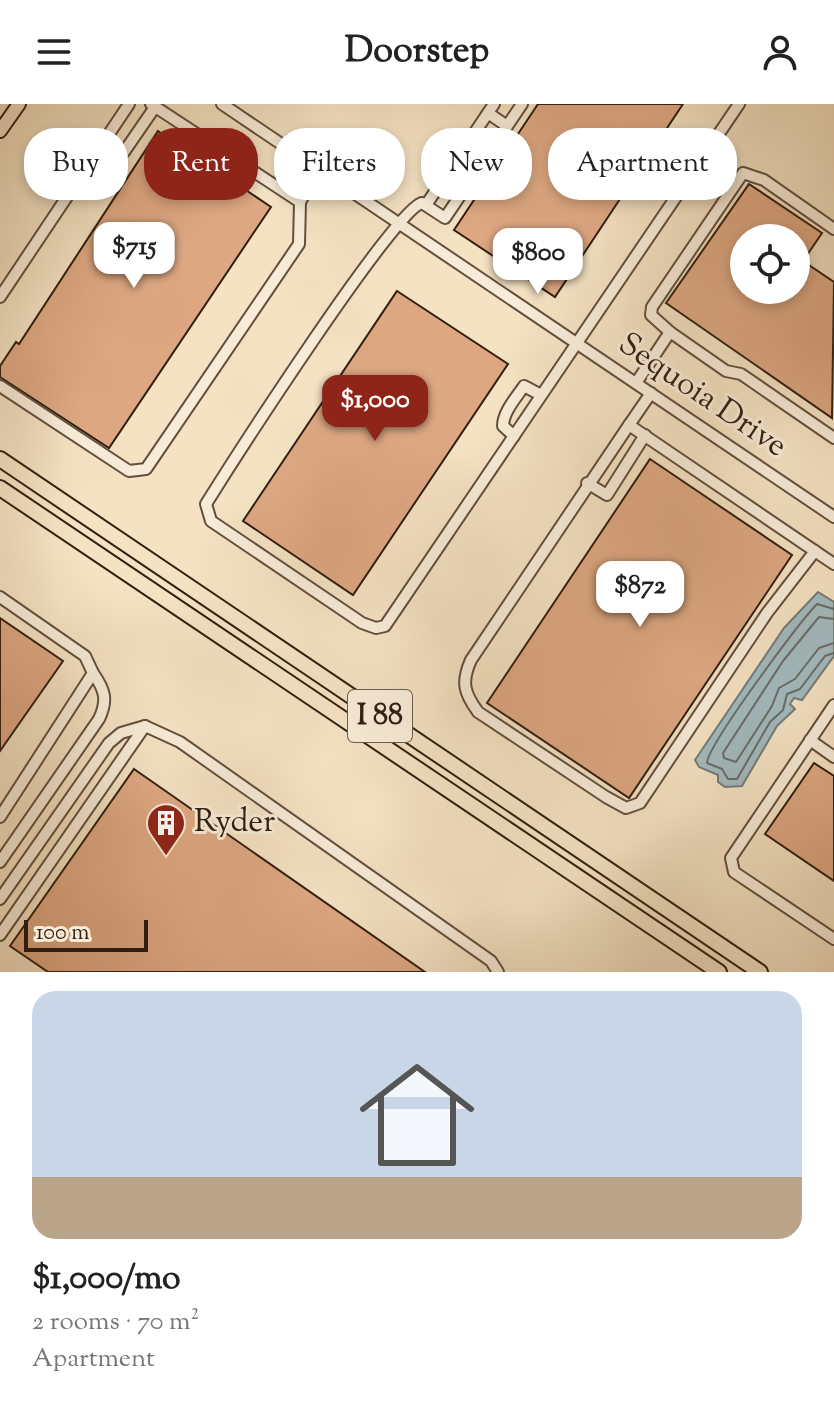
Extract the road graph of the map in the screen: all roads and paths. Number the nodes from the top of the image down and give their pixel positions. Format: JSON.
{"nodes":[{"id":1,"x":19,"y":104,"type":"edge"},
{"id":2,"x":129,"y":104,"type":"edge"},
{"id":3,"x":522,"y":104,"type":"edge"},
{"id":4,"x":739,"y":104,"type":"edge"},
{"id":5,"x":153,"y":105,"type":"edge"},
{"id":6,"x":225,"y":105,"type":"edge"},
{"id":7,"x":491,"y":109,"type":"edge"},
{"id":8,"x":507,"y":126,"type":"junction"},
{"id":9,"x":0,"y":131,"type":"edge"},
{"id":10,"x":274,"y":138,"type":"edge"},
{"id":11,"x":128,"y":146,"type":"edge"},
{"id":12,"x":365,"y":200,"type":"edge"},
{"id":13,"x":300,"y":202,"type":"joint"},
{"id":14,"x":426,"y":205,"type":"junction"},
{"id":15,"x":400,"y":224,"type":"junction"},
{"id":16,"x":834,"y":229,"type":"edge"},
{"id":17,"x":0,"y":297,"type":"edge"},
{"id":18,"x":670,"y":332,"type":"junction"},
{"id":19,"x":578,"y":344,"type":"junction"},
{"id":20,"x":636,"y":383,"type":"junction"},
{"id":21,"x":0,"y":386,"type":"edge"},
{"id":22,"x":651,"y":393,"type":"junction"},
{"id":23,"x":541,"y":395,"type":"junction"},
{"id":24,"x":629,"y":425,"type":"junction"},
{"id":25,"x":645,"y":435,"type":"junction"},
{"id":26,"x":514,"y":436,"type":"junction"},
{"id":27,"x":834,"y":438,"type":"edge"},
{"id":28,"x":0,"y":459,"type":"edge"},
{"id":29,"x":587,"y":483,"type":"junction"},
{"id":30,"x":0,"y":488,"type":"edge"},
{"id":31,"x":834,"y":517,"type":"edge"},
{"id":32,"x":815,"y":551,"type":"junction"},
{"id":33,"x":834,"y":564,"type":"edge"},
{"id":34,"x":0,"y":597,"type":"edge"},
{"id":35,"x":93,"y":673,"type":"junction"},
{"id":36,"x":834,"y":705,"type":"edge"},
{"id":37,"x":145,"y":726,"type":"junction"},
{"id":38,"x":810,"y":740,"type":"junction"},
{"id":39,"x":834,"y":757,"type":"edge"},
{"id":40,"x":0,"y":817,"type":"edge"},
{"id":41,"x":0,"y":862,"type":"edge"},
{"id":42,"x":0,"y":899,"type":"edge"},
{"id":43,"x":0,"y":935,"type":"edge"},
{"id":44,"x":834,"y":939,"type":"edge"},
{"id":45,"x":498,"y":972,"type":"edge"},
{"id":46,"x":719,"y":972,"type":"edge"},
{"id":47,"x":760,"y":972,"type":"edge"}],
"edges":[{"from":1,"to":9,"type":"main road"},
{"from":2,"to":17,"type":"street"},
{"from":3,"to":8,"type":"street"},
{"from":4,"to":19,"type":"street"},
{"from":5,"to":11,"type":"street"},
{"from":5,"to":13,"type":"street"},
{"from":6,"to":10,"type":"street","name":"Sequoia Drive"},
{"from":7,"to":8,"type":"street"},
{"from":7,"to":14,"type":"street"},
{"from":8,"to":14,"type":"street"},
{"from":12,"to":15,"type":"street","name":"Sequoia Drive"},
{"from":13,"to":21,"type":"street"},
{"from":14,"to":15,"type":"street"},
{"from":15,"to":19,"type":"street","name":"Sequoia Drive"},
{"from":15,"to":26,"type":"street"},
{"from":16,"to":18,"type":"street"},
{"from":18,"to":20,"type":"street"},
{"from":18,"to":27,"type":"street"},
{"from":19,"to":20,"type":"street","name":"Sequoia Drive"},
{"from":19,"to":23,"type":"street"},
{"from":20,"to":22,"type":"street","name":"Sequoia Drive"},
{"from":22,"to":24,"type":"street"},
{"from":22,"to":31,"type":"street","name":"Sequoia Drive"},
{"from":23,"to":26,"type":"street"},
{"from":23,"to":26,"type":"street"},
{"from":24,"to":25,"type":"street"},
{"from":24,"to":29,"type":"street"},
{"from":25,"to":29,"type":"street"},
{"from":25,"to":32,"type":"street"},
{"from":28,"to":47,"type":"highway","number":"I 88"},
{"from":29,"to":32,"type":"street"},
{"from":30,"to":46,"type":"highway","number":"I 88"},
{"from":32,"to":33,"type":"street"},
{"from":34,"to":35,"type":"street"},
{"from":35,"to":40,"type":"street"},
{"from":35,"to":41,"type":"street"},
{"from":36,"to":38,"type":"street"},
{"from":37,"to":42,"type":"street"},
{"from":37,"to":43,"type":"street"},
{"from":37,"to":45,"type":"street"},
{"from":38,"to":39,"type":"street"},
{"from":38,"to":44,"type":"street"}]}
